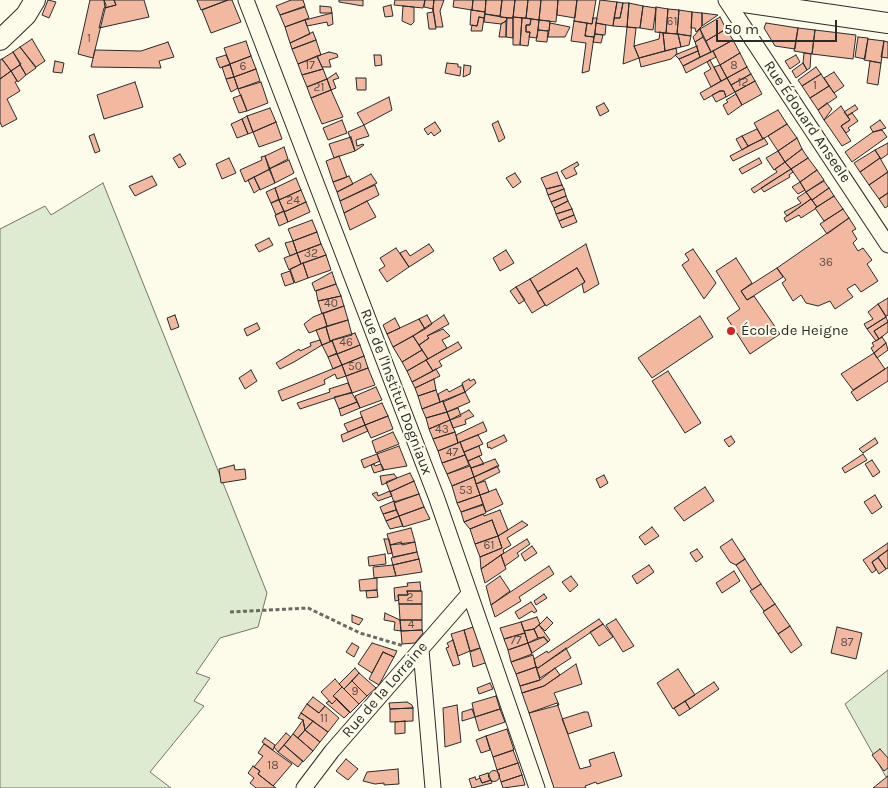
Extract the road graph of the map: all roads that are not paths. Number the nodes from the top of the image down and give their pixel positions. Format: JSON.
{"nodes":[{"id":1,"x":35,"y":0,"type":"edge"},
{"id":2,"x":246,"y":0,"type":"edge"},
{"id":3,"x":726,"y":0,"type":"edge"},
{"id":4,"x":730,"y":0,"type":"edge"},
{"id":5,"x":888,"y":23,"type":"edge"},
{"id":6,"x":0,"y":40,"type":"edge"},
{"id":7,"x":888,"y":245,"type":"edge"},
{"id":8,"x":470,"y":594,"type":"junction"},
{"id":9,"x":421,"y":650,"type":"junction"},
{"id":10,"x":304,"y":788,"type":"edge"},
{"id":11,"x":433,"y":788,"type":"edge"},
{"id":12,"x":537,"y":788,"type":"edge"}],
"edges":[{"from":1,"to":6,"type":"street"},
{"from":2,"to":8,"type":"street","name":"Rue de l'Institut Dogniaux"},
{"from":3,"to":7,"type":"street","name":"Rue Édouard Anseele"},
{"from":4,"to":5,"type":"street"},
{"from":8,"to":9,"type":"street","name":"Rue de la Lorraine"},
{"from":8,"to":12,"type":"street","name":"Rue de l'Institut Dogniaux"},
{"from":9,"to":10,"type":"street","name":"Rue de la Lorraine"},
{"from":9,"to":11,"type":"street"}]}
